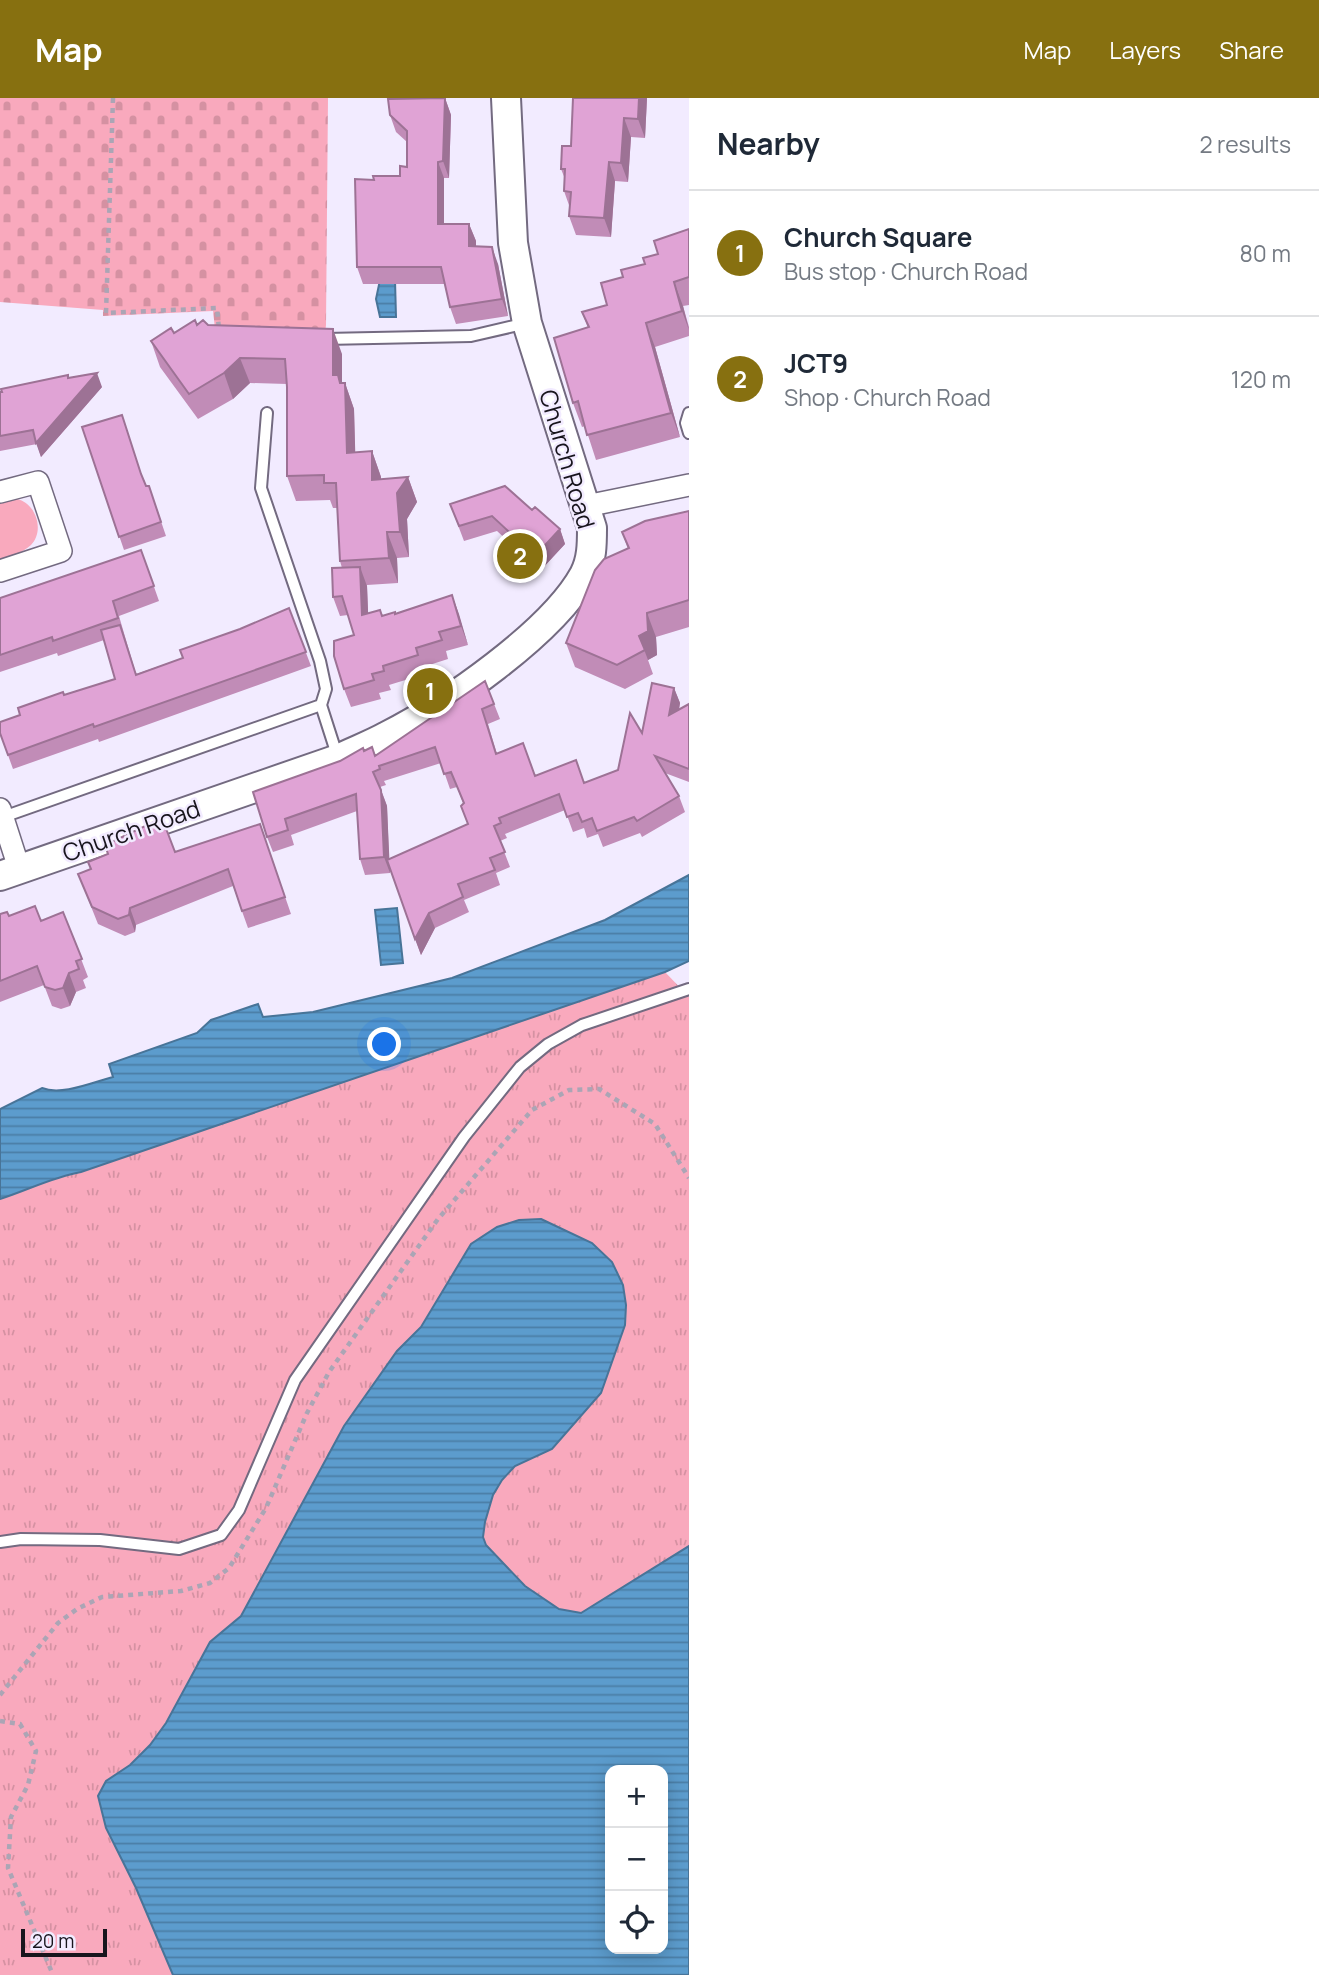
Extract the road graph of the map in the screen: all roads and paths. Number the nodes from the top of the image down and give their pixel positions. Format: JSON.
{"nodes":[{"id":1,"x":113,"y":98,"type":"edge"},
{"id":2,"x":506,"y":98,"type":"edge"},
{"id":3,"x":527,"y":323,"type":"junction"},
{"id":4,"x":219,"y":331,"type":"edge"},
{"id":5,"x":325,"y":339,"type":"edge"},
{"id":6,"x":267,"y":413,"type":"dead end"},
{"id":7,"x":689,"y":413,"type":"edge"},
{"id":8,"x":689,"y":433,"type":"edge"},
{"id":9,"x":689,"y":485,"type":"edge"},
{"id":10,"x":0,"y":492,"type":"edge"},
{"id":11,"x":586,"y":506,"type":"junction"},
{"id":12,"x":0,"y":571,"type":"edge"},
{"id":13,"x":321,"y":705,"type":"junction"},
{"id":14,"x":338,"y":758,"type":"junction"},
{"id":15,"x":1,"y":813,"type":"edge"},
{"id":16,"x":10,"y":872,"type":"edge"},
{"id":17,"x":689,"y":989,"type":"edge"},
{"id":18,"x":689,"y":1178,"type":"edge"},
{"id":19,"x":0,"y":1542,"type":"edge"},
{"id":20,"x":0,"y":1695,"type":"edge"},
{"id":21,"x":0,"y":1721,"type":"edge"},
{"id":22,"x":53,"y":1975,"type":"edge"}],
"edges":[{"from":1,"to":4,"type":"path"},
{"from":2,"to":3,"type":"street","name":"Church Road"},
{"from":3,"to":5,"type":"lane"},
{"from":3,"to":11,"type":"street","name":"Church Road"},
{"from":6,"to":13,"type":"lane"},
{"from":7,"to":8,"type":"lane"},
{"from":9,"to":11,"type":"street"},
{"from":10,"to":12,"type":"street"},
{"from":11,"to":14,"type":"street","name":"Church Road"},
{"from":13,"to":14,"type":"lane"},
{"from":13,"to":15,"type":"lane"},
{"from":14,"to":16,"type":"street","name":"Church Road"},
{"from":15,"to":16,"type":"street"},
{"from":17,"to":19,"type":"lane"},
{"from":18,"to":20,"type":"path"},
{"from":21,"to":22,"type":"path"}]}
